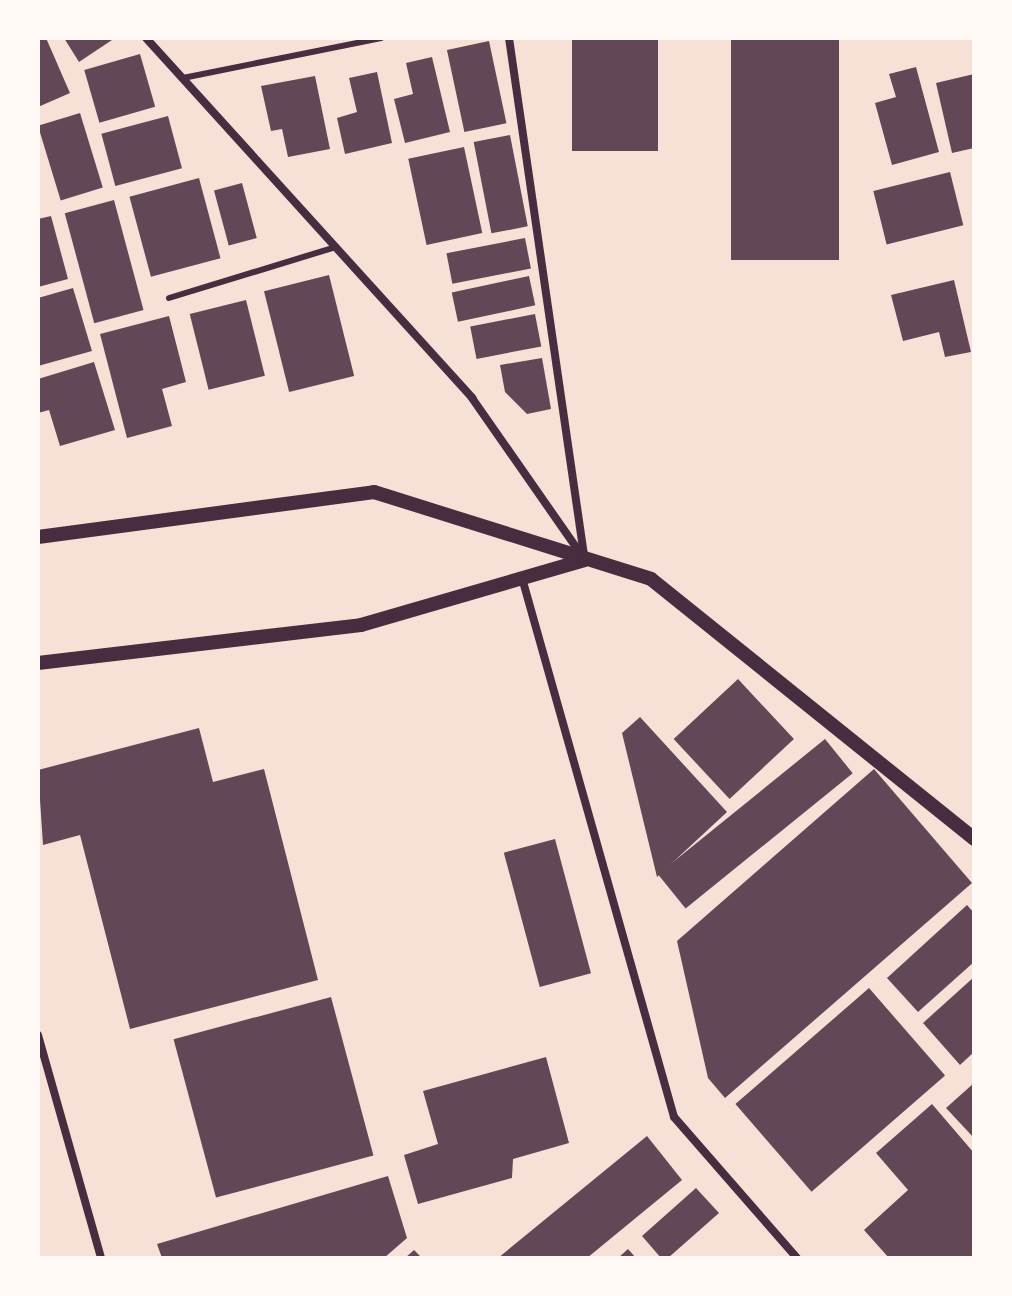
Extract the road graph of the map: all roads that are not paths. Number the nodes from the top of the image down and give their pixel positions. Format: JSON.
{"nodes":[{"id":1,"x":146,"y":38,"type":"edge"},
{"id":2,"x":381,"y":38,"type":"edge"},
{"id":3,"x":509,"y":38,"type":"edge"},
{"id":4,"x":183,"y":78,"type":"junction"},
{"id":5,"x":336,"y":247,"type":"junction"},
{"id":6,"x":169,"y":298,"type":"dead end"},
{"id":7,"x":38,"y":537,"type":"edge"},
{"id":8,"x":585,"y":560,"type":"junction"},
{"id":9,"x":522,"y":578,"type":"junction"},
{"id":10,"x":38,"y":663,"type":"edge"},
{"id":11,"x":974,"y":839,"type":"edge"},
{"id":12,"x":38,"y":1035,"type":"edge"},
{"id":13,"x":101,"y":1258,"type":"edge"},
{"id":14,"x":797,"y":1258,"type":"edge"}],
"edges":[{"from":1,"to":4,"type":"street"},
{"from":2,"to":4,"type":"lane"},
{"from":3,"to":8,"type":"street"},
{"from":4,"to":5,"type":"street"},
{"from":5,"to":6,"type":"lane"},
{"from":5,"to":8,"type":"street"},
{"from":7,"to":8,"type":"street"},
{"from":8,"to":9,"type":"street"},
{"from":8,"to":11,"type":"street"},
{"from":9,"to":10,"type":"street"},
{"from":9,"to":14,"type":"street"},
{"from":12,"to":13,"type":"street"}]}
